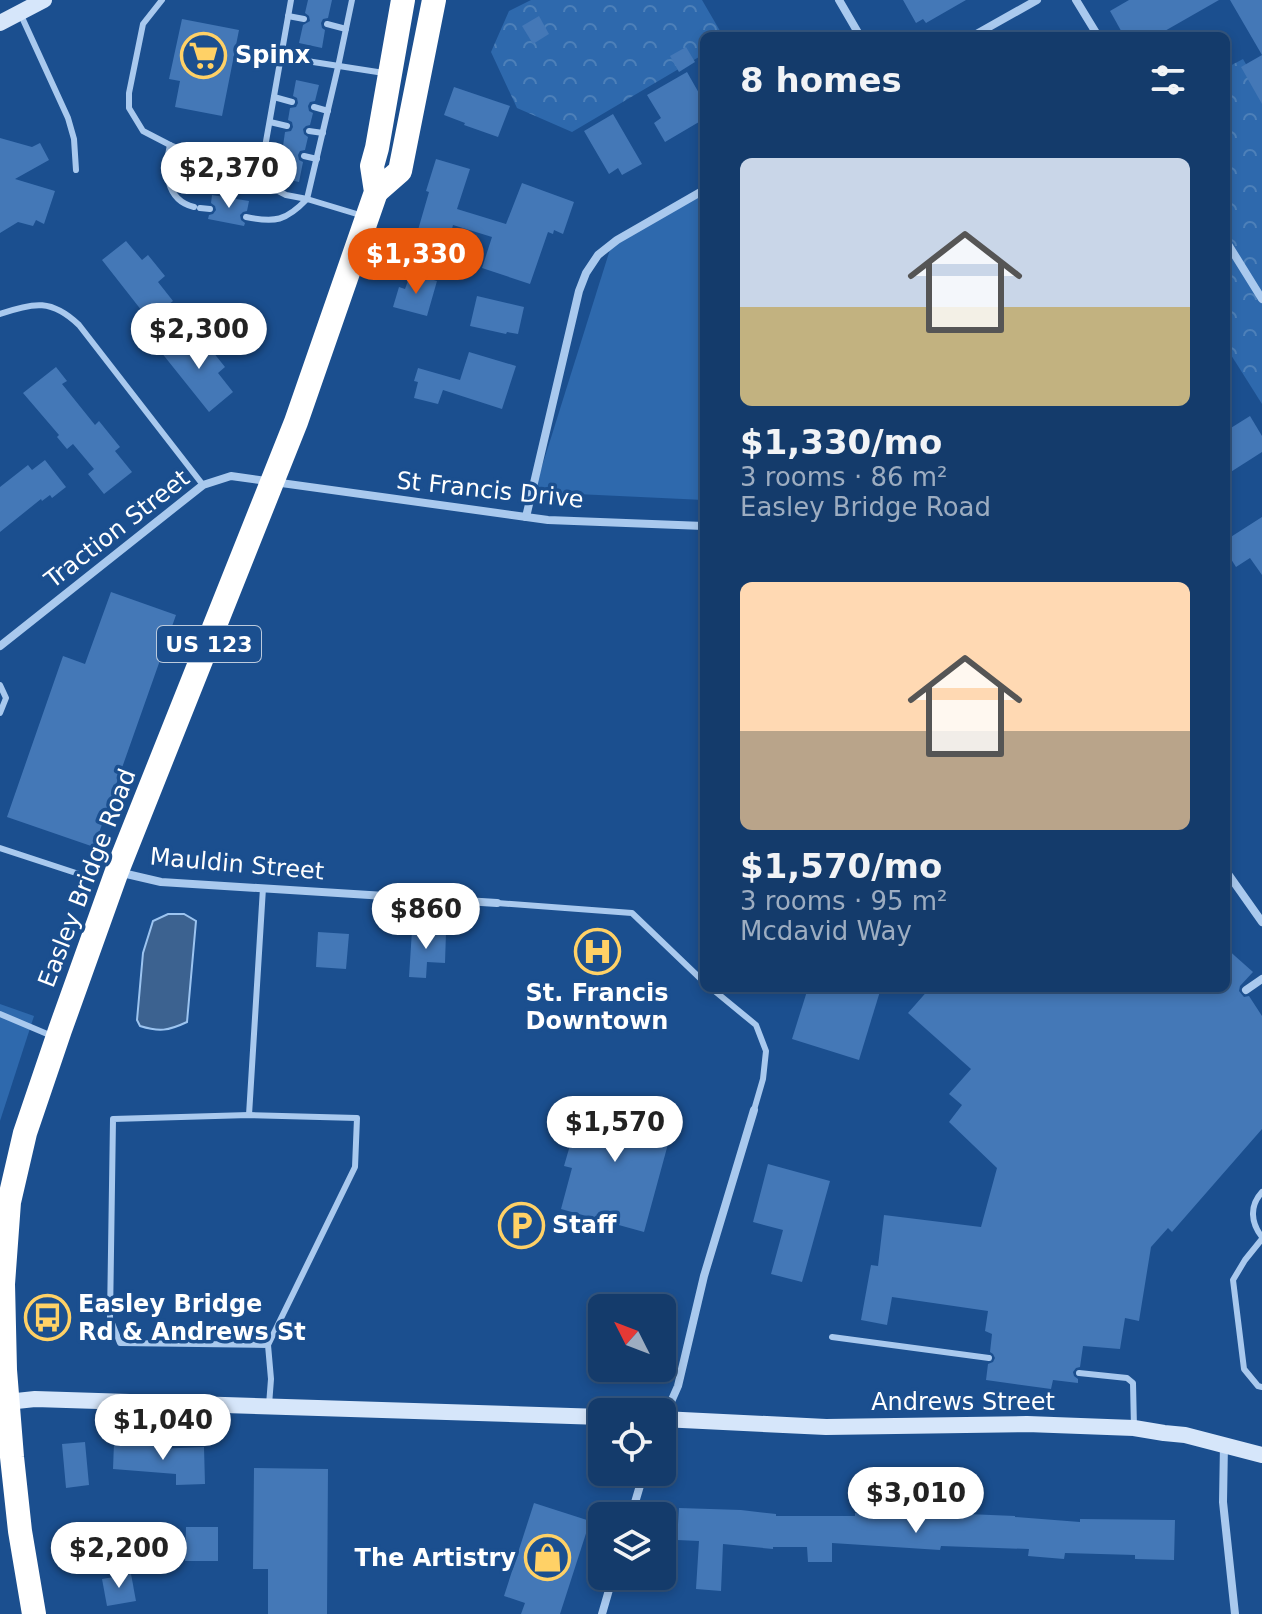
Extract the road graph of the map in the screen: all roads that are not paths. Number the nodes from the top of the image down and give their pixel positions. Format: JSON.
{"nodes":[{"id":1,"x":44,"y":0,"type":"edge"},
{"id":2,"x":162,"y":0,"type":"edge"},
{"id":3,"x":291,"y":0,"type":"edge"},
{"id":4,"x":349,"y":0,"type":"edge"},
{"id":5,"x":403,"y":0,"type":"edge"},
{"id":6,"x":434,"y":0,"type":"edge"},
{"id":7,"x":839,"y":0,"type":"edge"},
{"id":8,"x":1037,"y":0,"type":"edge"},
{"id":9,"x":1076,"y":0,"type":"edge"},
{"id":10,"x":20,"y":13,"type":"junction"},
{"id":11,"x":288,"y":16,"type":"junction"},
{"id":12,"x":304,"y":19,"type":"dead end"},
{"id":13,"x":0,"y":23,"type":"edge"},
{"id":14,"x":327,"y":24,"type":"dead end"},
{"id":15,"x":346,"y":29,"type":"junction"},
{"id":16,"x":858,"y":32,"type":"edge"},
{"id":17,"x":980,"y":32,"type":"edge"},
{"id":18,"x":1096,"y":32,"type":"edge"},
{"id":19,"x":281,"y":57,"type":"junction"},
{"id":20,"x":338,"y":67,"type":"junction"},
{"id":21,"x":390,"y":74,"type":"junction"},
{"id":22,"x":274,"y":97,"type":"junction"},
{"id":23,"x":292,"y":102,"type":"dead end"},
{"id":24,"x":314,"y":107,"type":"dead end"},
{"id":25,"x":328,"y":111,"type":"junction"},
{"id":26,"x":270,"y":122,"type":"junction"},
{"id":27,"x":287,"y":126,"type":"dead end"},
{"id":28,"x":309,"y":131,"type":"dead end"},
{"id":29,"x":323,"y":133,"type":"junction"},
{"id":30,"x":170,"y":145,"type":"junction"},
{"id":31,"x":265,"y":148,"type":"junction"},
{"id":32,"x":281,"y":152,"type":"dead end"},
{"id":33,"x":304,"y":156,"type":"dead end"},
{"id":34,"x":317,"y":159,"type":"junction"},
{"id":35,"x":76,"y":170,"type":"dead end"},
{"id":36,"x":259,"y":181,"type":"junction"},
{"id":37,"x":376,"y":192,"type":"junction"},
{"id":38,"x":700,"y":192,"type":"edge"},
{"id":39,"x":307,"y":199,"type":"junction"},
{"id":40,"x":210,"y":209,"type":"dead end"},
{"id":41,"x":246,"y":217,"type":"dead end"},
{"id":42,"x":368,"y":217,"type":"junction"},
{"id":43,"x":1230,"y":247,"type":"edge"},
{"id":44,"x":1262,"y":299,"type":"edge"},
{"id":45,"x":0,"y":314,"type":"edge"},
{"id":46,"x":272,"y":483,"type":"junction"},
{"id":47,"x":203,"y":485,"type":"junction"},
{"id":48,"x":526,"y":517,"type":"junction"},
{"id":49,"x":700,"y":526,"type":"edge"},
{"id":50,"x":0,"y":646,"type":"edge"},
{"id":51,"x":0,"y":685,"type":"edge"},
{"id":52,"x":0,"y":713,"type":"edge"},
{"id":53,"x":0,"y":848,"type":"edge"},
{"id":54,"x":117,"y":871,"type":"junction"},
{"id":55,"x":79,"y":874,"type":"dead end"},
{"id":56,"x":1230,"y":884,"type":"edge"},
{"id":57,"x":263,"y":888,"type":"junction"},
{"id":58,"x":497,"y":903,"type":"joint"},
{"id":59,"x":1262,"y":922,"type":"edge"},
{"id":60,"x":700,"y":978,"type":"edge"},
{"id":61,"x":1262,"y":979,"type":"edge"},
{"id":62,"x":1246,"y":990,"type":"dead end"},
{"id":63,"x":716,"y":992,"type":"edge"},
{"id":64,"x":0,"y":1014,"type":"edge"},
{"id":65,"x":57,"y":1038,"type":"junction"},
{"id":66,"x":754,"y":1110,"type":"joint"},
{"id":67,"x":249,"y":1115,"type":"junction"},
{"id":68,"x":1262,"y":1192,"type":"edge"},
{"id":69,"x":1262,"y":1238,"type":"edge"},
{"id":70,"x":832,"y":1337,"type":"dead end"},
{"id":71,"x":268,"y":1345,"type":"junction"},
{"id":72,"x":989,"y":1358,"type":"dead end"},
{"id":73,"x":1079,"y":1373,"type":"dead end"},
{"id":74,"x":1262,"y":1387,"type":"edge"},
{"id":75,"x":673,"y":1398,"type":"edge"},
{"id":76,"x":7,"y":1402,"type":"junction"},
{"id":77,"x":269,"y":1406,"type":"junction"},
{"id":78,"x":588,"y":1417,"type":"edge"},
{"id":79,"x":676,"y":1421,"type":"edge"},
{"id":80,"x":1134,"y":1428,"type":"junction"},
{"id":81,"x":1224,"y":1444,"type":"junction"},
{"id":82,"x":1262,"y":1455,"type":"edge"},
{"id":83,"x":7,"y":1482,"type":"edge"},
{"id":84,"x":609,"y":1590,"type":"edge"},
{"id":85,"x":34,"y":1614,"type":"edge"},
{"id":86,"x":602,"y":1614,"type":"edge"},
{"id":87,"x":1235,"y":1614,"type":"edge"}],
"edges":[{"from":1,"to":10,"type":"street"},
{"from":2,"to":30,"type":"lane"},
{"from":3,"to":11,"type":"lane"},
{"from":4,"to":15,"type":"lane"},
{"from":5,"to":21,"type":"highway","name":"Easley Bridge Road","number":"US 123"},
{"from":6,"to":37,"type":"highway","name":"Easley Bridge Road","number":"US 123"},
{"from":7,"to":16,"type":"street"},
{"from":8,"to":17,"type":"street"},
{"from":9,"to":18,"type":"street"},
{"from":10,"to":13,"type":"street"},
{"from":10,"to":35,"type":"lane"},
{"from":11,"to":12,"type":"lane"},
{"from":11,"to":19,"type":"lane"},
{"from":14,"to":15,"type":"lane"},
{"from":15,"to":20,"type":"lane"},
{"from":19,"to":20,"type":"lane"},
{"from":19,"to":22,"type":"lane"},
{"from":20,"to":21,"type":"lane"},
{"from":20,"to":25,"type":"lane"},
{"from":21,"to":37,"type":"highway","name":"Easley Bridge Road","number":"US 123"},
{"from":22,"to":23,"type":"lane"},
{"from":22,"to":26,"type":"lane"},
{"from":24,"to":25,"type":"lane"},
{"from":25,"to":29,"type":"lane"},
{"from":26,"to":27,"type":"lane"},
{"from":26,"to":31,"type":"lane"},
{"from":28,"to":29,"type":"lane"},
{"from":29,"to":34,"type":"lane"},
{"from":30,"to":36,"type":"lane"},
{"from":30,"to":40,"type":"lane"},
{"from":31,"to":32,"type":"lane"},
{"from":31,"to":36,"type":"lane"},
{"from":33,"to":34,"type":"lane"},
{"from":34,"to":39,"type":"lane"},
{"from":36,"to":39,"type":"lane"},
{"from":37,"to":42,"type":"highway","name":"Easley Bridge Road","number":"US 123"},
{"from":38,"to":48,"type":"street"},
{"from":39,"to":41,"type":"lane"},
{"from":39,"to":42,"type":"lane"},
{"from":42,"to":46,"type":"highway","name":"Easley Bridge Road","number":"US 123"},
{"from":43,"to":44,"type":"street"},
{"from":45,"to":47,"type":"lane"},
{"from":46,"to":47,"type":"street","name":"Traction Street"},
{"from":46,"to":48,"type":"street","name":"St Francis Drive"},
{"from":46,"to":54,"type":"highway","name":"Easley Bridge Road","number":"US 123"},
{"from":47,"to":50,"type":"street","name":"Traction Street"},
{"from":48,"to":49,"type":"street","name":"St Francis Drive"},
{"from":51,"to":52,"type":"lane"},
{"from":53,"to":55,"type":"lane"},
{"from":54,"to":57,"type":"street","name":"Mauldin Street"},
{"from":54,"to":65,"type":"highway","name":"Easley Bridge Road","number":"US 123"},
{"from":56,"to":59,"type":"street"},
{"from":57,"to":58,"type":"street","name":"Mauldin Street"},
{"from":57,"to":67,"type":"lane"},
{"from":58,"to":60,"type":"lane"},
{"from":61,"to":62,"type":"street"},
{"from":63,"to":66,"type":"lane"},
{"from":64,"to":65,"type":"lane"},
{"from":65,"to":76,"type":"highway","name":"Easley Bridge Road","number":"US 123"},
{"from":66,"to":75,"type":"street"},
{"from":67,"to":71,"type":"lane"},
{"from":67,"to":71,"type":"lane"},
{"from":68,"to":69,"type":"lane"},
{"from":69,"to":74,"type":"lane"},
{"from":70,"to":72,"type":"lane"},
{"from":71,"to":77,"type":"lane"},
{"from":73,"to":80,"type":"lane"},
{"from":76,"to":77,"type":"street"},
{"from":76,"to":83,"type":"highway","name":"Easley Bridge Road","number":"US 123"},
{"from":77,"to":78,"type":"street"},
{"from":79,"to":80,"type":"street","name":"Andrews Street"},
{"from":80,"to":81,"type":"street","name":"Andrews Street"},
{"from":81,"to":82,"type":"street","name":"Andrews Street"},
{"from":81,"to":87,"type":"street"},
{"from":83,"to":85,"type":"highway","name":"Easley Bridge Road","number":"US 123"},
{"from":84,"to":86,"type":"street"}]}
